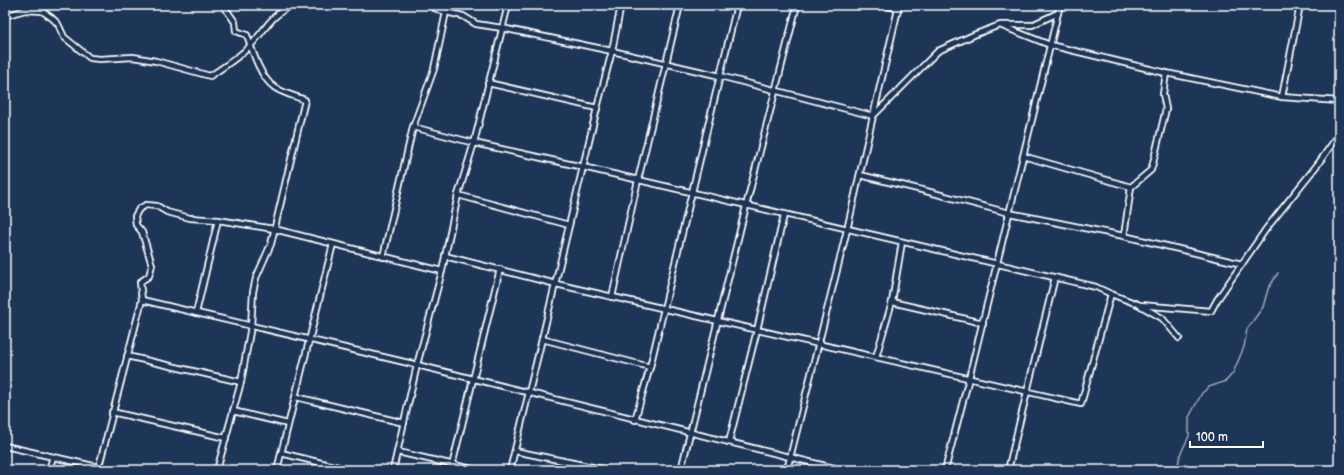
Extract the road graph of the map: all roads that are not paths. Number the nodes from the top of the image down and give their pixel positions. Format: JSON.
{"nodes":[{"id":1,"x":223,"y":5,"type":"edge"},
{"id":2,"x":292,"y":5,"type":"edge"},
{"id":3,"x":431,"y":5,"type":"edge"},
{"id":4,"x":508,"y":5,"type":"edge"},
{"id":5,"x":621,"y":5,"type":"edge"},
{"id":6,"x":680,"y":5,"type":"edge"},
{"id":7,"x":737,"y":5,"type":"edge"},
{"id":8,"x":797,"y":5,"type":"edge"},
{"id":9,"x":885,"y":5,"type":"edge"},
{"id":10,"x":1060,"y":5,"type":"edge"},
{"id":11,"x":1300,"y":5,"type":"edge"},
{"id":12,"x":898,"y":7,"type":"edge"},
{"id":13,"x":446,"y":12,"type":"junction"},
{"id":14,"x":1058,"y":13,"type":"junction"},
{"id":15,"x":5,"y":16,"type":"edge"},
{"id":16,"x":1000,"y":26,"type":"junction"},
{"id":17,"x":502,"y":28,"type":"junction"},
{"id":18,"x":251,"y":45,"type":"junction"},
{"id":19,"x":1050,"y":45,"type":"junction"},
{"id":20,"x":612,"y":51,"type":"junction"},
{"id":21,"x":666,"y":64,"type":"junction"},
{"id":22,"x":1166,"y":73,"type":"junction"},
{"id":23,"x":720,"y":76,"type":"junction"},
{"id":24,"x":488,"y":82,"type":"junction"},
{"id":25,"x":775,"y":90,"type":"junction"},
{"id":26,"x":1282,"y":97,"type":"junction"},
{"id":27,"x":1339,"y":101,"type":"edge"},
{"id":28,"x":597,"y":108,"type":"junction"},
{"id":29,"x":873,"y":116,"type":"junction"},
{"id":30,"x":413,"y":127,"type":"junction"},
{"id":31,"x":1339,"y":134,"type":"edge"},
{"id":32,"x":474,"y":143,"type":"junction"},
{"id":33,"x":1023,"y":156,"type":"junction"},
{"id":34,"x":583,"y":167,"type":"junction"},
{"id":35,"x":860,"y":175,"type":"junction"},
{"id":36,"x":638,"y":180,"type":"junction"},
{"id":37,"x":1131,"y":187,"type":"junction"},
{"id":38,"x":692,"y":193,"type":"junction"},
{"id":39,"x":458,"y":195,"type":"junction"},
{"id":40,"x":746,"y":206,"type":"junction"},
{"id":41,"x":1009,"y":213,"type":"junction"},
{"id":42,"x":784,"y":215,"type":"junction"},
{"id":43,"x":218,"y":220,"type":"junction"},
{"id":44,"x":569,"y":225,"type":"junction"},
{"id":45,"x":274,"y":229,"type":"junction"},
{"id":46,"x":847,"y":230,"type":"junction"},
{"id":47,"x":1124,"y":236,"type":"junction"},
{"id":48,"x":902,"y":242,"type":"junction"},
{"id":49,"x":333,"y":244,"type":"junction"},
{"id":50,"x":445,"y":256,"type":"junction"},
{"id":51,"x":383,"y":257,"type":"junction"},
{"id":52,"x":997,"y":264,"type":"junction"},
{"id":53,"x":1242,"y":264,"type":"junction"},
{"id":54,"x":500,"y":269,"type":"junction"},
{"id":55,"x":442,"y":271,"type":"junction"},
{"id":56,"x":1055,"y":277,"type":"junction"},
{"id":57,"x":556,"y":284,"type":"junction"},
{"id":58,"x":1111,"y":294,"type":"junction"},
{"id":59,"x":612,"y":297,"type":"junction"},
{"id":60,"x":142,"y":300,"type":"junction"},
{"id":61,"x":892,"y":302,"type":"junction"},
{"id":62,"x":1140,"y":305,"type":"junction"},
{"id":63,"x":663,"y":309,"type":"junction"},
{"id":64,"x":196,"y":313,"type":"junction"},
{"id":65,"x":717,"y":321,"type":"junction"},
{"id":66,"x":983,"y":323,"type":"junction"},
{"id":67,"x":251,"y":326,"type":"junction"},
{"id":68,"x":757,"y":330,"type":"junction"},
{"id":69,"x":1180,"y":338,"type":"dead end"},
{"id":70,"x":308,"y":340,"type":"junction"},
{"id":71,"x":542,"y":340,"type":"junction"},
{"id":72,"x":819,"y":345,"type":"junction"},
{"id":73,"x":127,"y":356,"type":"junction"},
{"id":74,"x":876,"y":357,"type":"junction"},
{"id":75,"x":417,"y":365,"type":"junction"},
{"id":76,"x":650,"y":367,"type":"junction"},
{"id":77,"x":969,"y":378,"type":"junction"},
{"id":78,"x":473,"y":379,"type":"junction"},
{"id":79,"x":241,"y":382,"type":"junction"},
{"id":80,"x":1027,"y":392,"type":"junction"},
{"id":81,"x":528,"y":393,"type":"junction"},
{"id":82,"x":296,"y":397,"type":"junction"},
{"id":83,"x":233,"y":411,"type":"junction"},
{"id":84,"x":112,"y":412,"type":"junction"},
{"id":85,"x":635,"y":420,"type":"junction"},
{"id":86,"x":404,"y":423,"type":"junction"},
{"id":87,"x":288,"y":424,"type":"junction"},
{"id":88,"x":689,"y":432,"type":"junction"},
{"id":89,"x":226,"y":438,"type":"junction"},
{"id":90,"x":728,"y":442,"type":"junction"},
{"id":91,"x":5,"y":446,"type":"edge"},
{"id":92,"x":515,"y":451,"type":"junction"},
{"id":93,"x":398,"y":452,"type":"junction"},
{"id":94,"x":281,"y":453,"type":"junction"},
{"id":95,"x":53,"y":457,"type":"junction"},
{"id":96,"x":790,"y":458,"type":"junction"},
{"id":97,"x":453,"y":464,"type":"junction"},
{"id":98,"x":98,"y":468,"type":"edge"},
{"id":99,"x":49,"y":470,"type":"edge"},
{"id":100,"x":111,"y":470,"type":"edge"},
{"id":101,"x":217,"y":470,"type":"edge"},
{"id":102,"x":277,"y":470,"type":"edge"},
{"id":103,"x":350,"y":470,"type":"edge"},
{"id":104,"x":393,"y":470,"type":"edge"},
{"id":105,"x":451,"y":470,"type":"edge"},
{"id":106,"x":476,"y":470,"type":"edge"},
{"id":107,"x":510,"y":470,"type":"edge"},
{"id":108,"x":607,"y":470,"type":"edge"},
{"id":109,"x":681,"y":470,"type":"edge"},
{"id":110,"x":787,"y":470,"type":"edge"},
{"id":111,"x":842,"y":470,"type":"edge"},
{"id":112,"x":945,"y":470,"type":"edge"},
{"id":113,"x":1008,"y":470,"type":"edge"}],
"edges":[{"from":1,"to":18,"type":"street"},
{"from":2,"to":18,"type":"street"},
{"from":3,"to":13,"type":"street"},
{"from":4,"to":17,"type":"street"},
{"from":5,"to":20,"type":"street"},
{"from":6,"to":21,"type":"street"},
{"from":7,"to":23,"type":"street"},
{"from":8,"to":25,"type":"street"},
{"from":9,"to":12,"type":"street"},
{"from":10,"to":14,"type":"street"},
{"from":11,"to":26,"type":"street"},
{"from":12,"to":29,"type":"street"},
{"from":13,"to":17,"type":"street"},
{"from":13,"to":30,"type":"street"},
{"from":14,"to":16,"type":"street"},
{"from":14,"to":19,"type":"street"},
{"from":15,"to":18,"type":"street"},
{"from":16,"to":19,"type":"street"},
{"from":16,"to":29,"type":"street"},
{"from":17,"to":20,"type":"street"},
{"from":17,"to":24,"type":"street"},
{"from":18,"to":45,"type":"street"},
{"from":19,"to":22,"type":"street"},
{"from":19,"to":33,"type":"street"},
{"from":20,"to":21,"type":"street"},
{"from":20,"to":28,"type":"street"},
{"from":21,"to":23,"type":"street"},
{"from":21,"to":36,"type":"street"},
{"from":22,"to":26,"type":"street"},
{"from":22,"to":37,"type":"street"},
{"from":23,"to":25,"type":"street"},
{"from":23,"to":38,"type":"street"},
{"from":24,"to":28,"type":"street"},
{"from":24,"to":32,"type":"street"},
{"from":25,"to":29,"type":"street"},
{"from":25,"to":40,"type":"street"},
{"from":26,"to":27,"type":"street"},
{"from":28,"to":34,"type":"street"},
{"from":29,"to":35,"type":"street"},
{"from":30,"to":32,"type":"street"},
{"from":30,"to":51,"type":"street"},
{"from":31,"to":53,"type":"street"},
{"from":32,"to":34,"type":"street"},
{"from":32,"to":39,"type":"street"},
{"from":33,"to":37,"type":"street"},
{"from":33,"to":41,"type":"street"},
{"from":34,"to":36,"type":"street"},
{"from":34,"to":44,"type":"street"},
{"from":35,"to":41,"type":"street"},
{"from":35,"to":46,"type":"street"},
{"from":36,"to":38,"type":"street"},
{"from":36,"to":59,"type":"street"},
{"from":37,"to":47,"type":"street"},
{"from":38,"to":40,"type":"street"},
{"from":38,"to":63,"type":"street"},
{"from":39,"to":44,"type":"street"},
{"from":39,"to":50,"type":"street"},
{"from":40,"to":42,"type":"street"},
{"from":40,"to":65,"type":"street"},
{"from":41,"to":47,"type":"street"},
{"from":41,"to":52,"type":"street"},
{"from":42,"to":46,"type":"street"},
{"from":42,"to":68,"type":"street"},
{"from":43,"to":45,"type":"street"},
{"from":43,"to":60,"type":"street"},
{"from":43,"to":64,"type":"street"},
{"from":44,"to":57,"type":"street"},
{"from":45,"to":49,"type":"street"},
{"from":45,"to":67,"type":"street"},
{"from":46,"to":48,"type":"street"},
{"from":46,"to":72,"type":"street"},
{"from":47,"to":53,"type":"street"},
{"from":48,"to":52,"type":"street"},
{"from":48,"to":61,"type":"street"},
{"from":49,"to":51,"type":"street"},
{"from":49,"to":70,"type":"street"},
{"from":50,"to":54,"type":"street"},
{"from":50,"to":55,"type":"street"},
{"from":51,"to":55,"type":"street"},
{"from":52,"to":56,"type":"street"},
{"from":52,"to":66,"type":"street"},
{"from":53,"to":62,"type":"street"},
{"from":54,"to":57,"type":"street"},
{"from":54,"to":78,"type":"street"},
{"from":55,"to":75,"type":"street"},
{"from":56,"to":58,"type":"street"},
{"from":56,"to":80,"type":"street"},
{"from":57,"to":59,"type":"street"},
{"from":57,"to":71,"type":"street"},
{"from":58,"to":62,"type":"street"},
{"from":58,"to":80,"type":"street"},
{"from":59,"to":63,"type":"street"},
{"from":60,"to":64,"type":"street"},
{"from":60,"to":73,"type":"street"},
{"from":61,"to":66,"type":"street"},
{"from":61,"to":74,"type":"street"},
{"from":62,"to":69,"type":"street"},
{"from":63,"to":65,"type":"street"},
{"from":63,"to":76,"type":"street"},
{"from":64,"to":67,"type":"street"},
{"from":65,"to":68,"type":"street"},
{"from":65,"to":88,"type":"street"},
{"from":66,"to":77,"type":"street"},
{"from":67,"to":70,"type":"street"},
{"from":67,"to":79,"type":"street"},
{"from":68,"to":72,"type":"street"},
{"from":68,"to":90,"type":"street"},
{"from":70,"to":75,"type":"street"},
{"from":70,"to":82,"type":"street"},
{"from":71,"to":76,"type":"street"},
{"from":71,"to":81,"type":"street"},
{"from":72,"to":74,"type":"street"},
{"from":72,"to":96,"type":"street"},
{"from":73,"to":79,"type":"street"},
{"from":73,"to":84,"type":"street"},
{"from":74,"to":77,"type":"street"},
{"from":75,"to":78,"type":"street"},
{"from":75,"to":86,"type":"street"},
{"from":76,"to":85,"type":"street"},
{"from":77,"to":80,"type":"street"},
{"from":77,"to":112,"type":"street"},
{"from":78,"to":81,"type":"street"},
{"from":78,"to":97,"type":"street"},
{"from":79,"to":83,"type":"street"},
{"from":80,"to":113,"type":"street"},
{"from":81,"to":85,"type":"street"},
{"from":81,"to":92,"type":"street"},
{"from":82,"to":86,"type":"street"},
{"from":82,"to":87,"type":"street"},
{"from":83,"to":87,"type":"street"},
{"from":83,"to":89,"type":"street"},
{"from":84,"to":89,"type":"street"},
{"from":84,"to":98,"type":"street"},
{"from":85,"to":88,"type":"street"},
{"from":86,"to":93,"type":"street"},
{"from":87,"to":94,"type":"street"},
{"from":88,"to":90,"type":"street"},
{"from":88,"to":109,"type":"street"},
{"from":89,"to":101,"type":"street"},
{"from":90,"to":96,"type":"street"},
{"from":91,"to":95,"type":"street"},
{"from":92,"to":107,"type":"street"},
{"from":92,"to":108,"type":"street"},
{"from":93,"to":97,"type":"street"},
{"from":93,"to":104,"type":"street"},
{"from":94,"to":102,"type":"street"},
{"from":94,"to":103,"type":"street"},
{"from":95,"to":98,"type":"street"},
{"from":95,"to":99,"type":"street"},
{"from":96,"to":110,"type":"street"},
{"from":96,"to":111,"type":"street"},
{"from":97,"to":105,"type":"street"},
{"from":97,"to":106,"type":"street"},
{"from":98,"to":100,"type":"street"}]}
